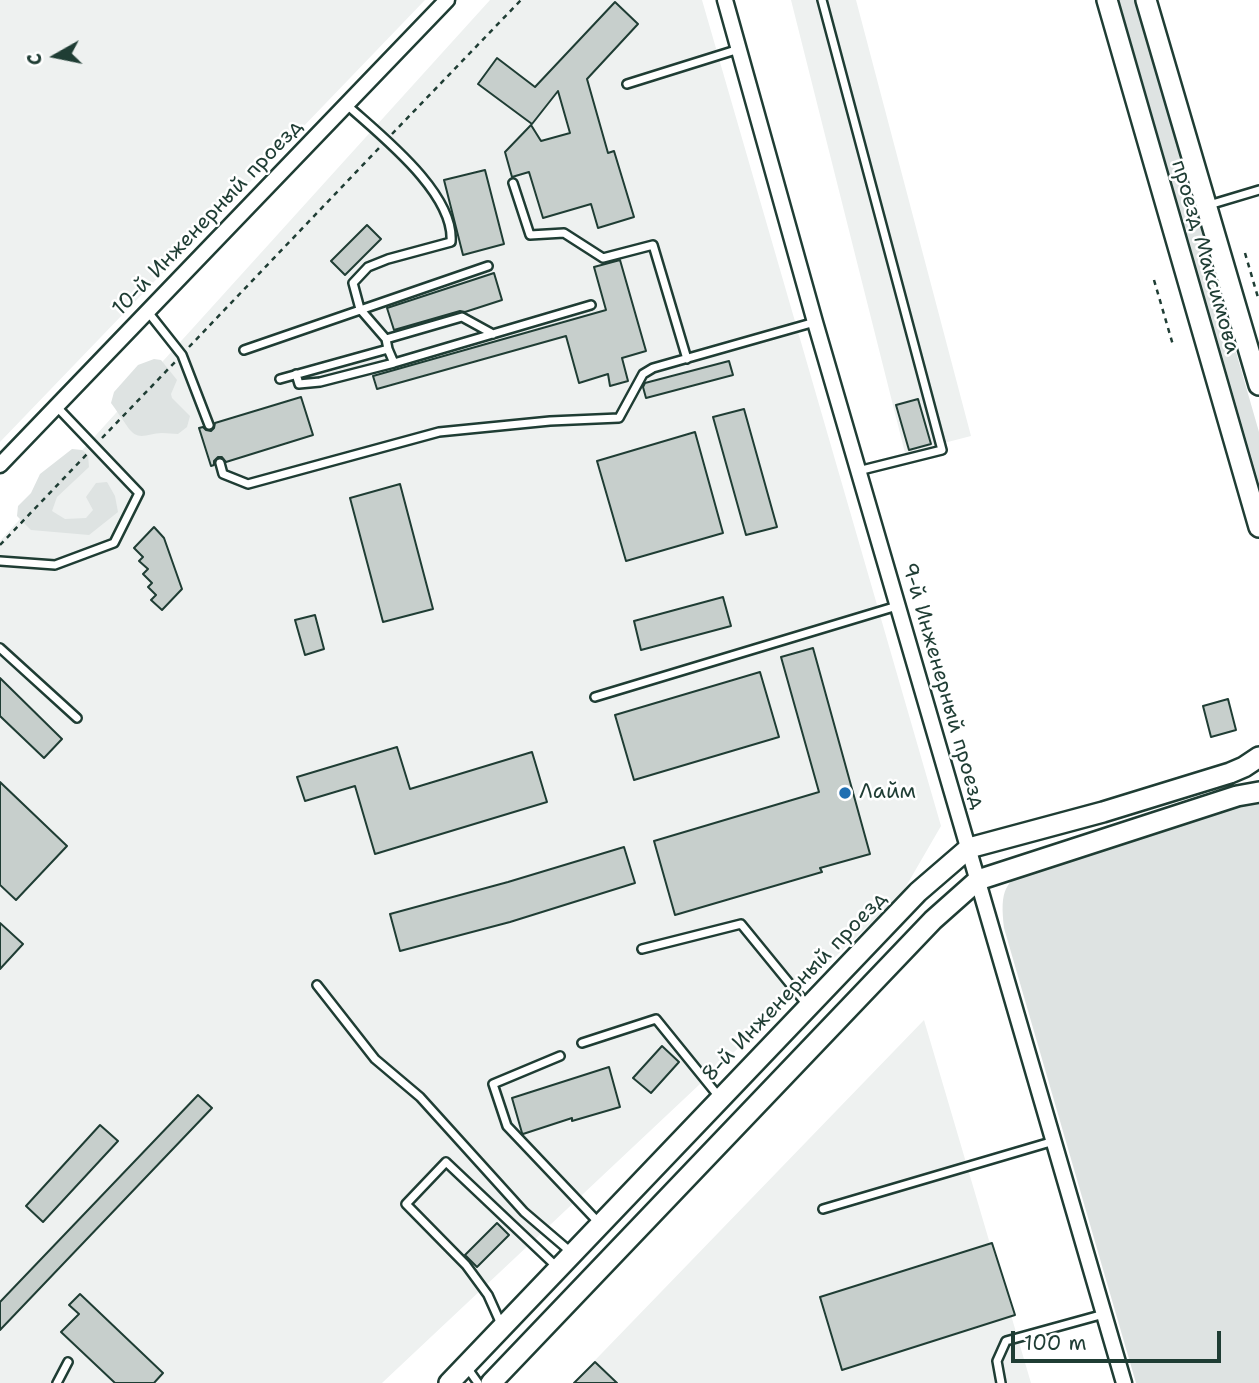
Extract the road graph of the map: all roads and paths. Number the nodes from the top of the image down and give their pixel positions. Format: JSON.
{"nodes":[{"id":1,"x":447,"y":0,"type":"edge"},
{"id":2,"x":521,"y":0,"type":"edge"},
{"id":3,"x":725,"y":0,"type":"edge"},
{"id":4,"x":821,"y":0,"type":"edge"},
{"id":5,"x":1107,"y":0,"type":"edge"},
{"id":6,"x":1146,"y":0,"type":"edge"},
{"id":7,"x":739,"y":49,"type":"junction"},
{"id":8,"x":626,"y":85,"type":"dead end"},
{"id":9,"x":346,"y":104,"type":"junction"},
{"id":10,"x":386,"y":141,"type":"junction"},
{"id":11,"x":513,"y":183,"type":"dead end"},
{"id":12,"x":1259,"y":190,"type":"edge"},
{"id":13,"x":1207,"y":206,"type":"junction"},
{"id":14,"x":1245,"y":253,"type":"dead end"},
{"id":15,"x":488,"y":266,"type":"dead end"},
{"id":16,"x":1154,"y":280,"type":"dead end"},
{"id":17,"x":1259,"y":301,"type":"edge"},
{"id":18,"x":591,"y":305,"type":"dead end"},
{"id":19,"x":360,"y":309,"type":"junction"},
{"id":20,"x":148,"y":311,"type":"junction"},
{"id":21,"x":814,"y":322,"type":"junction"},
{"id":22,"x":493,"y":334,"type":"junction"},
{"id":23,"x":386,"y":339,"type":"junction"},
{"id":24,"x":1172,"y":345,"type":"dead end"},
{"id":25,"x":388,"y":349,"type":"junction"},
{"id":26,"x":244,"y":350,"type":"dead end"},
{"id":27,"x":182,"y":355,"type":"junction"},
{"id":28,"x":687,"y":359,"type":"junction"},
{"id":29,"x":394,"y":363,"type":"junction"},
{"id":30,"x":296,"y":374,"type":"junction"},
{"id":31,"x":280,"y":379,"type":"dead end"},
{"id":32,"x":1259,"y":385,"type":"edge"},
{"id":33,"x":56,"y":406,"type":"junction"},
{"id":34,"x":209,"y":425,"type":"dead end"},
{"id":35,"x":95,"y":445,"type":"junction"},
{"id":36,"x":220,"y":463,"type":"dead end"},
{"id":37,"x":0,"y":465,"type":"edge"},
{"id":38,"x":858,"y":471,"type":"junction"},
{"id":39,"x":1259,"y":524,"type":"edge"},
{"id":40,"x":0,"y":545,"type":"edge"},
{"id":41,"x":0,"y":561,"type":"edge"},
{"id":42,"x":897,"y":606,"type":"junction"},
{"id":43,"x":0,"y":648,"type":"edge"},
{"id":44,"x":595,"y":697,"type":"dead end"},
{"id":45,"x":77,"y":718,"type":"dead end"},
{"id":46,"x":1259,"y":757,"type":"edge"},
{"id":47,"x":1259,"y":792,"type":"edge"},
{"id":48,"x":969,"y":848,"type":"junction"},
{"id":49,"x":978,"y":880,"type":"junction"},
{"id":50,"x":642,"y":949,"type":"dead end"},
{"id":51,"x":317,"y":985,"type":"dead end"},
{"id":52,"x":808,"y":1006,"type":"junction"},
{"id":53,"x":582,"y":1043,"type":"dead end"},
{"id":54,"x":560,"y":1056,"type":"dead end"},
{"id":55,"x":720,"y":1099,"type":"junction"},
{"id":56,"x":1054,"y":1141,"type":"junction"},
{"id":57,"x":823,"y":1209,"type":"dead end"},
{"id":58,"x":600,"y":1224,"type":"junction"},
{"id":59,"x":572,"y":1254,"type":"junction"},
{"id":60,"x":558,"y":1269,"type":"junction"},
{"id":61,"x":1104,"y":1314,"type":"junction"},
{"id":62,"x":503,"y":1327,"type":"junction"},
{"id":63,"x":68,"y":1362,"type":"dead end"},
{"id":64,"x":466,"y":1366,"type":"junction"},
{"id":65,"x":57,"y":1383,"type":"edge"},
{"id":66,"x":449,"y":1383,"type":"edge"},
{"id":67,"x":478,"y":1383,"type":"edge"},
{"id":68,"x":491,"y":1383,"type":"edge"},
{"id":69,"x":1002,"y":1383,"type":"edge"},
{"id":70,"x":1124,"y":1383,"type":"edge"}],
"edges":[{"from":1,"to":9,"type":"street","name":"10-й Инженерный проезд"},
{"from":2,"to":10,"type":"path"},
{"from":3,"to":7,"type":"street","name":"9-й Инженерный проезд"},
{"from":4,"to":38,"type":"lane"},
{"from":5,"to":39,"type":"street","name":"проезд Максимова"},
{"from":6,"to":13,"type":"street","name":"проезд Максимова"},
{"from":7,"to":8,"type":"lane"},
{"from":7,"to":21,"type":"street","name":"9-й Инженерный проезд"},
{"from":9,"to":10,"type":"lane"},
{"from":9,"to":20,"type":"street","name":"10-й Инженерный проезд"},
{"from":10,"to":19,"type":"lane"},
{"from":10,"to":27,"type":"path"},
{"from":11,"to":28,"type":"lane"},
{"from":12,"to":13,"type":"lane"},
{"from":13,"to":32,"type":"street","name":"проезд Максимова"},
{"from":14,"to":17,"type":"path"},
{"from":15,"to":19,"type":"lane"},
{"from":16,"to":24,"type":"path"},
{"from":18,"to":22,"type":"lane"},
{"from":19,"to":23,"type":"lane"},
{"from":19,"to":26,"type":"lane"},
{"from":20,"to":27,"type":"lane"},
{"from":20,"to":33,"type":"street","name":"10-й Инженерный проезд"},
{"from":21,"to":28,"type":"lane"},
{"from":21,"to":38,"type":"street","name":"9-й Инженерный проезд"},
{"from":22,"to":23,"type":"lane"},
{"from":22,"to":29,"type":"lane"},
{"from":23,"to":25,"type":"lane"},
{"from":25,"to":29,"type":"lane"},
{"from":25,"to":30,"type":"lane"},
{"from":27,"to":34,"type":"lane"},
{"from":27,"to":35,"type":"path"},
{"from":28,"to":36,"type":"lane"},
{"from":29,"to":30,"type":"lane"},
{"from":30,"to":31,"type":"lane"},
{"from":33,"to":35,"type":"lane"},
{"from":33,"to":37,"type":"street","name":"10-й Инженерный проезд"},
{"from":35,"to":40,"type":"path"},
{"from":35,"to":41,"type":"lane"},
{"from":38,"to":42,"type":"street","name":"9-й Инженерный проезд"},
{"from":42,"to":44,"type":"lane"},
{"from":42,"to":48,"type":"street","name":"9-й Инженерный проезд"},
{"from":43,"to":45,"type":"lane"},
{"from":46,"to":48,"type":"street","name":"8-й Инженерный проезд"},
{"from":47,"to":49,"type":"street"},
{"from":48,"to":49,"type":"street","name":"9-й Инженерный проезд"},
{"from":48,"to":52,"type":"street","name":"8-й Инженерный проезд"},
{"from":49,"to":56,"type":"street","name":"9-й Инженерный проезд"},
{"from":49,"to":68,"type":"street"},
{"from":50,"to":52,"type":"lane"},
{"from":51,"to":59,"type":"lane"},
{"from":52,"to":55,"type":"street","name":"8-й Инженерный проезд"},
{"from":53,"to":55,"type":"lane"},
{"from":54,"to":58,"type":"lane"},
{"from":55,"to":58,"type":"street","name":"8-й Инженерный проезд"},
{"from":56,"to":57,"type":"lane"},
{"from":56,"to":61,"type":"street","name":"9-й Инженерный проезд"},
{"from":58,"to":59,"type":"street","name":"8-й Инженерный проезд"},
{"from":59,"to":60,"type":"street","name":"8-й Инженерный проезд"},
{"from":60,"to":62,"type":"street","name":"8-й Инженерный проезд"},
{"from":60,"to":62,"type":"lane"},
{"from":61,"to":69,"type":"lane"},
{"from":61,"to":70,"type":"street","name":"9-й Инженерный проезд"},
{"from":62,"to":64,"type":"street","name":"8-й Инженерный проезд"},
{"from":63,"to":65,"type":"lane"},
{"from":64,"to":66,"type":"street","name":"8-й Инженерный проезд"},
{"from":64,"to":67,"type":"lane"}]}
